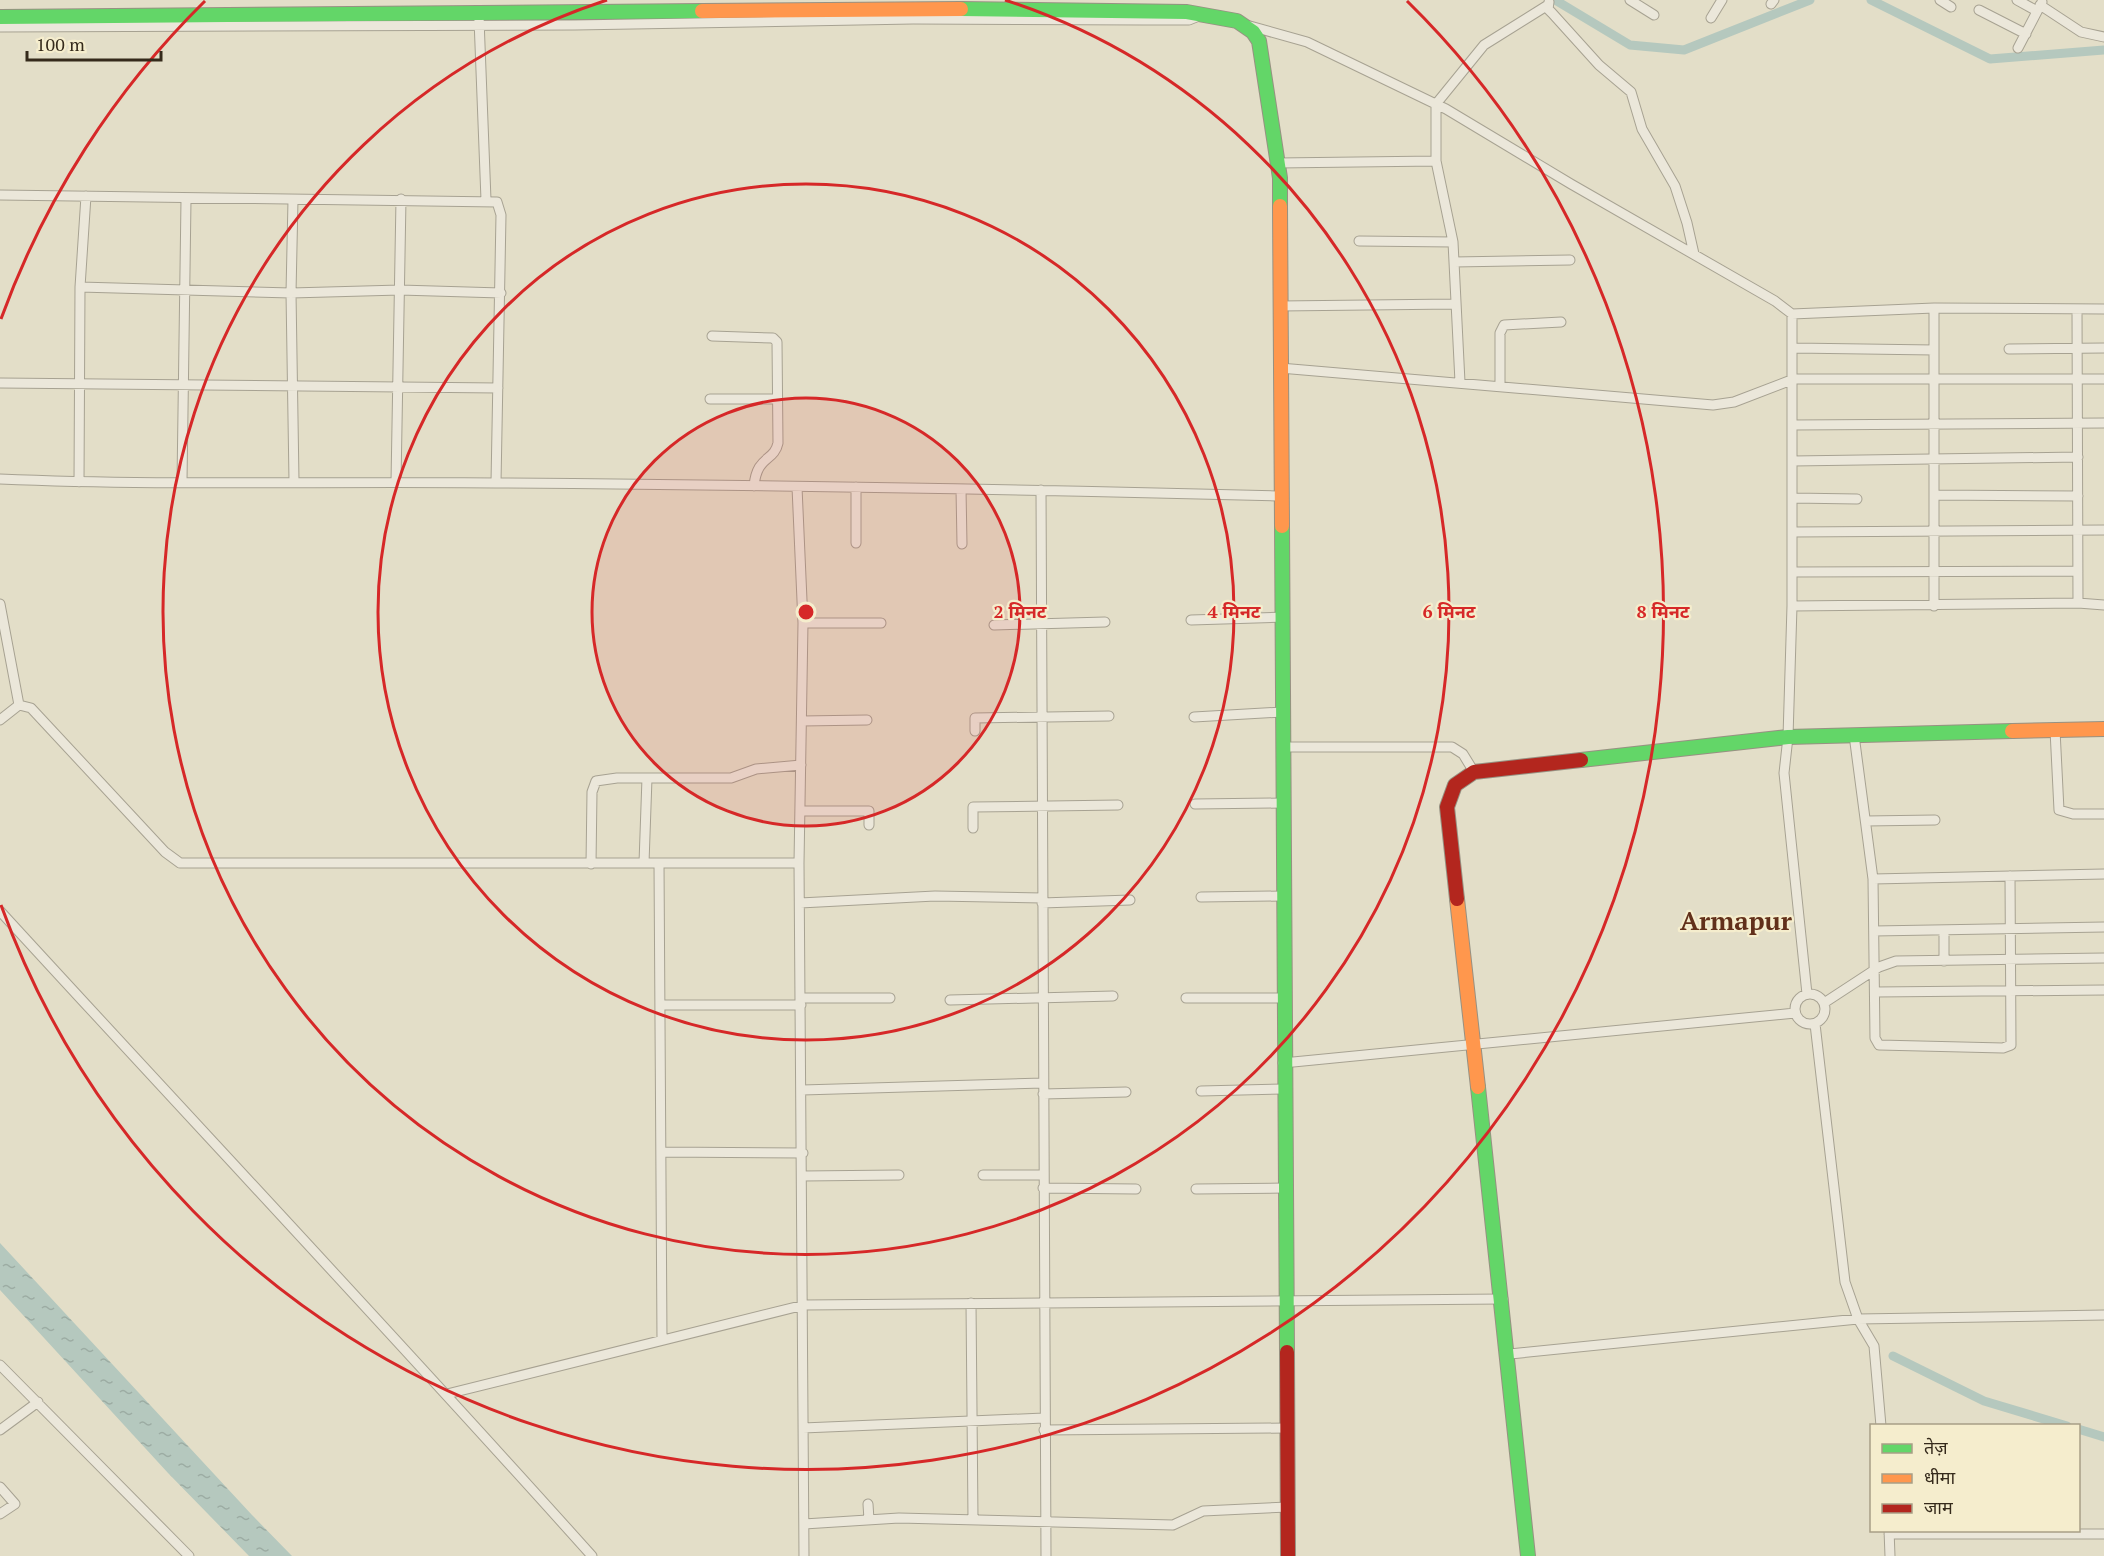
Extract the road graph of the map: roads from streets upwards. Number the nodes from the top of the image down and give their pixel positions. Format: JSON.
{"nodes":[{"id":1,"x":643,"y":0,"type":"edge"},
{"id":2,"x":1630,"y":0,"type":"edge"},
{"id":3,"x":1940,"y":0,"type":"edge"},
{"id":4,"x":2017,"y":0,"type":"edge"},
{"id":5,"x":1718,"y":1,"type":"edge"},
{"id":6,"x":1549,"y":2,"type":"edge"},
{"id":7,"x":1154,"y":6,"type":"edge"},
{"id":8,"x":2040,"y":6,"type":"edge"},
{"id":9,"x":1952,"y":7,"type":"dead end"},
{"id":10,"x":1979,"y":10,"type":"dead end"},
{"id":11,"x":636,"y":13,"type":"junction"},
{"id":12,"x":1654,"y":15,"type":"dead end"},
{"id":13,"x":1199,"y":16,"type":"junction"},
{"id":14,"x":0,"y":17,"type":"edge"},
{"id":15,"x":1711,"y":18,"type":"dead end"},
{"id":16,"x":479,"y":19,"type":"junction"},
{"id":17,"x":1250,"y":26,"type":"junction"},
{"id":18,"x":0,"y":27,"type":"edge"},
{"id":19,"x":2026,"y":34,"type":"junction"},
{"id":20,"x":2104,"y":37,"type":"edge"},
{"id":21,"x":2019,"y":48,"type":"dead end"},
{"id":22,"x":1436,"y":104,"type":"junction"},
{"id":23,"x":1436,"y":160,"type":"junction"},
{"id":24,"x":1278,"y":163,"type":"junction"},
{"id":25,"x":0,"y":195,"type":"edge"},
{"id":26,"x":86,"y":196,"type":"junction"},
{"id":27,"x":401,"y":199,"type":"junction"},
{"id":28,"x":186,"y":200,"type":"junction"},
{"id":29,"x":293,"y":200,"type":"junction"},
{"id":30,"x":486,"y":200,"type":"junction"},
{"id":31,"x":1359,"y":241,"type":"dead end"},
{"id":32,"x":1453,"y":242,"type":"junction"},
{"id":33,"x":1694,"y":254,"type":"junction"},
{"id":34,"x":1570,"y":260,"type":"dead end"},
{"id":35,"x":1454,"y":262,"type":"junction"},
{"id":36,"x":80,"y":287,"type":"junction"},
{"id":37,"x":400,"y":290,"type":"junction"},
{"id":38,"x":183,"y":291,"type":"junction"},
{"id":39,"x":291,"y":293,"type":"junction"},
{"id":40,"x":501,"y":293,"type":"junction"},
{"id":41,"x":1455,"y":304,"type":"junction"},
{"id":42,"x":1280,"y":306,"type":"junction"},
{"id":43,"x":1934,"y":308,"type":"junction"},
{"id":44,"x":2077,"y":309,"type":"junction"},
{"id":45,"x":2104,"y":309,"type":"edge"},
{"id":46,"x":1792,"y":314,"type":"junction"},
{"id":47,"x":1561,"y":322,"type":"dead end"},
{"id":48,"x":712,"y":336,"type":"dead end"},
{"id":49,"x":1794,"y":348,"type":"junction"},
{"id":50,"x":2009,"y":348,"type":"dead end"},
{"id":51,"x":2077,"y":348,"type":"junction"},
{"id":52,"x":2104,"y":348,"type":"edge"},
{"id":53,"x":1934,"y":350,"type":"junction"},
{"id":54,"x":1280,"y":368,"type":"junction"},
{"id":55,"x":1794,"y":379,"type":"junction"},
{"id":56,"x":1934,"y":379,"type":"junction"},
{"id":57,"x":2077,"y":379,"type":"junction"},
{"id":58,"x":2104,"y":380,"type":"edge"},
{"id":59,"x":1460,"y":382,"type":"junction"},
{"id":60,"x":0,"y":383,"type":"edge"},
{"id":61,"x":182,"y":384,"type":"junction"},
{"id":62,"x":80,"y":385,"type":"junction"},
{"id":63,"x":398,"y":386,"type":"junction"},
{"id":64,"x":1500,"y":386,"type":"junction"},
{"id":65,"x":292,"y":387,"type":"junction"},
{"id":66,"x":498,"y":388,"type":"junction"},
{"id":67,"x":711,"y":399,"type":"dead end"},
{"id":68,"x":777,"y":399,"type":"junction"},
{"id":69,"x":2078,"y":423,"type":"junction"},
{"id":70,"x":2104,"y":423,"type":"edge"},
{"id":71,"x":1934,"y":424,"type":"junction"},
{"id":72,"x":1793,"y":425,"type":"junction"},
{"id":73,"x":2078,"y":457,"type":"junction"},
{"id":74,"x":1934,"y":460,"type":"junction"},
{"id":75,"x":1793,"y":461,"type":"junction"},
{"id":76,"x":0,"y":479,"type":"edge"},
{"id":77,"x":294,"y":481,"type":"junction"},
{"id":78,"x":79,"y":482,"type":"junction"},
{"id":79,"x":182,"y":482,"type":"junction"},
{"id":80,"x":396,"y":482,"type":"junction"},
{"id":81,"x":496,"y":483,"type":"junction"},
{"id":82,"x":754,"y":486,"type":"junction"},
{"id":83,"x":797,"y":487,"type":"junction"},
{"id":84,"x":856,"y":487,"type":"junction"},
{"id":85,"x":961,"y":489,"type":"junction"},
{"id":86,"x":1041,"y":490,"type":"junction"},
{"id":87,"x":1934,"y":495,"type":"junction"},
{"id":88,"x":1282,"y":496,"type":"junction"},
{"id":89,"x":2078,"y":496,"type":"junction"},
{"id":90,"x":1793,"y":498,"type":"junction"},
{"id":91,"x":1857,"y":499,"type":"dead end"},
{"id":92,"x":1934,"y":530,"type":"junction"},
{"id":93,"x":2078,"y":530,"type":"junction"},
{"id":94,"x":2104,"y":530,"type":"edge"},
{"id":95,"x":1793,"y":532,"type":"junction"},
{"id":96,"x":856,"y":543,"type":"dead end"},
{"id":97,"x":962,"y":544,"type":"dead end"},
{"id":98,"x":2078,"y":571,"type":"junction"},
{"id":99,"x":1792,"y":572,"type":"junction"},
{"id":100,"x":1934,"y":572,"type":"junction"},
{"id":101,"x":2078,"y":603,"type":"junction"},
{"id":102,"x":0,"y":604,"type":"edge"},
{"id":103,"x":2104,"y":605,"type":"edge"},
{"id":104,"x":1792,"y":606,"type":"junction"},
{"id":105,"x":1934,"y":606,"type":"junction"},
{"id":106,"x":1284,"y":617,"type":"junction"},
{"id":107,"x":1191,"y":620,"type":"dead end"},
{"id":108,"x":1105,"y":622,"type":"dead end"},
{"id":109,"x":803,"y":623,"type":"junction"},
{"id":110,"x":881,"y":623,"type":"dead end"},
{"id":111,"x":1041,"y":624,"type":"junction"},
{"id":112,"x":994,"y":625,"type":"dead end"},
{"id":113,"x":19,"y":705,"type":"junction"},
{"id":114,"x":1282,"y":712,"type":"junction"},
{"id":115,"x":1109,"y":716,"type":"dead end"},
{"id":116,"x":1041,"y":717,"type":"junction"},
{"id":117,"x":1194,"y":717,"type":"dead end"},
{"id":118,"x":0,"y":720,"type":"edge"},
{"id":119,"x":867,"y":720,"type":"dead end"},
{"id":120,"x":802,"y":721,"type":"junction"},
{"id":121,"x":2104,"y":729,"type":"edge"},
{"id":122,"x":2055,"y":730,"type":"junction"},
{"id":123,"x":975,"y":731,"type":"dead end"},
{"id":124,"x":1854,"y":735,"type":"junction"},
{"id":125,"x":1788,"y":737,"type":"junction"},
{"id":126,"x":1282,"y":747,"type":"junction"},
{"id":127,"x":801,"y":765,"type":"junction"},
{"id":128,"x":1474,"y":772,"type":"junction"},
{"id":129,"x":647,"y":778,"type":"junction"},
{"id":130,"x":1282,"y":803,"type":"junction"},
{"id":131,"x":1194,"y":804,"type":"dead end"},
{"id":132,"x":1118,"y":805,"type":"dead end"},
{"id":133,"x":1042,"y":806,"type":"junction"},
{"id":134,"x":800,"y":811,"type":"junction"},
{"id":135,"x":2104,"y":814,"type":"edge"},
{"id":136,"x":1935,"y":820,"type":"dead end"},
{"id":137,"x":1866,"y":821,"type":"junction"},
{"id":138,"x":869,"y":825,"type":"dead end"},
{"id":139,"x":973,"y":828,"type":"dead end"},
{"id":140,"x":644,"y":863,"type":"junction"},
{"id":141,"x":659,"y":863,"type":"junction"},
{"id":142,"x":799,"y":863,"type":"junction"},
{"id":143,"x":591,"y":864,"type":"junction"},
{"id":144,"x":2104,"y":874,"type":"edge"},
{"id":145,"x":2010,"y":876,"type":"junction"},
{"id":146,"x":1873,"y":879,"type":"junction"},
{"id":147,"x":1282,"y":896,"type":"junction"},
{"id":148,"x":1201,"y":897,"type":"dead end"},
{"id":149,"x":1042,"y":900,"type":"junction"},
{"id":150,"x":1130,"y":900,"type":"dead end"},
{"id":151,"x":800,"y":903,"type":"junction"},
{"id":152,"x":0,"y":911,"type":"edge"},
{"id":153,"x":2104,"y":927,"type":"edge"},
{"id":154,"x":2010,"y":929,"type":"junction"},
{"id":155,"x":1944,"y":930,"type":"junction"},
{"id":156,"x":1874,"y":931,"type":"junction"},
{"id":157,"x":2104,"y":958,"type":"edge"},
{"id":158,"x":2010,"y":960,"type":"junction"},
{"id":159,"x":1944,"y":961,"type":"junction"},
{"id":160,"x":1876,"y":969,"type":"junction"},
{"id":161,"x":2104,"y":990,"type":"edge"},
{"id":162,"x":2010,"y":991,"type":"junction"},
{"id":163,"x":1876,"y":992,"type":"junction"},
{"id":164,"x":1807,"y":994,"type":"junction"},
{"id":165,"x":1113,"y":996,"type":"dead end"},
{"id":166,"x":890,"y":998,"type":"dead end"},
{"id":167,"x":1186,"y":998,"type":"dead end"},
{"id":168,"x":1283,"y":998,"type":"junction"},
{"id":169,"x":1042,"y":999,"type":"junction"},
{"id":170,"x":950,"y":1000,"type":"dead end"},
{"id":171,"x":801,"y":1002,"type":"junction"},
{"id":172,"x":1824,"y":1003,"type":"junction"},
{"id":173,"x":660,"y":1005,"type":"junction"},
{"id":174,"x":1795,"y":1013,"type":"junction"},
{"id":175,"x":1815,"y":1024,"type":"junction"},
{"id":176,"x":1472,"y":1045,"type":"junction"},
{"id":177,"x":1283,"y":1063,"type":"junction"},
{"id":178,"x":1043,"y":1083,"type":"junction"},
{"id":179,"x":1284,"y":1089,"type":"junction"},
{"id":180,"x":802,"y":1090,"type":"junction"},
{"id":181,"x":1201,"y":1091,"type":"dead end"},
{"id":182,"x":1126,"y":1092,"type":"dead end"},
{"id":183,"x":1043,"y":1094,"type":"junction"},
{"id":184,"x":661,"y":1152,"type":"junction"},
{"id":185,"x":803,"y":1153,"type":"junction"},
{"id":186,"x":899,"y":1175,"type":"dead end"},
{"id":187,"x":983,"y":1175,"type":"dead end"},
{"id":188,"x":1043,"y":1175,"type":"junction"},
{"id":189,"x":803,"y":1176,"type":"junction"},
{"id":190,"x":1043,"y":1188,"type":"junction"},
{"id":191,"x":1136,"y":1188,"type":"dead end"},
{"id":192,"x":1284,"y":1188,"type":"junction"},
{"id":193,"x":1196,"y":1189,"type":"dead end"},
{"id":194,"x":1503,"y":1299,"type":"junction"},
{"id":195,"x":1285,"y":1301,"type":"junction"},
{"id":196,"x":971,"y":1303,"type":"junction"},
{"id":197,"x":1045,"y":1303,"type":"junction"},
{"id":198,"x":804,"y":1305,"type":"junction"},
{"id":199,"x":2104,"y":1315,"type":"edge"},
{"id":200,"x":1858,"y":1318,"type":"junction"},
{"id":201,"x":662,"y":1340,"type":"junction"},
{"id":202,"x":1510,"y":1354,"type":"junction"},
{"id":203,"x":0,"y":1365,"type":"edge"},
{"id":204,"x":447,"y":1394,"type":"junction"},
{"id":205,"x":38,"y":1402,"type":"junction"},
{"id":206,"x":1044,"y":1418,"type":"junction"},
{"id":207,"x":972,"y":1420,"type":"junction"},
{"id":208,"x":1881,"y":1424,"type":"edge"},
{"id":209,"x":803,"y":1428,"type":"junction"},
{"id":210,"x":1287,"y":1428,"type":"junction"},
{"id":211,"x":0,"y":1430,"type":"edge"},
{"id":212,"x":1044,"y":1430,"type":"junction"},
{"id":213,"x":0,"y":1487,"type":"edge"},
{"id":214,"x":868,"y":1504,"type":"dead end"},
{"id":215,"x":1288,"y":1507,"type":"junction"},
{"id":216,"x":0,"y":1514,"type":"edge"},
{"id":217,"x":973,"y":1519,"type":"junction"},
{"id":218,"x":869,"y":1520,"type":"junction"},
{"id":219,"x":1045,"y":1522,"type":"junction"},
{"id":220,"x":804,"y":1524,"type":"junction"},
{"id":221,"x":1889,"y":1532,"type":"edge"},
{"id":222,"x":2104,"y":1534,"type":"edge"},
{"id":223,"x":189,"y":1556,"type":"edge"},
{"id":224,"x":592,"y":1556,"type":"edge"},
{"id":225,"x":804,"y":1556,"type":"edge"},
{"id":226,"x":1046,"y":1556,"type":"edge"},
{"id":227,"x":1288,"y":1556,"type":"edge"},
{"id":228,"x":1528,"y":1556,"type":"edge"},
{"id":229,"x":1890,"y":1556,"type":"edge"}],
"edges":[{"from":1,"to":11,"type":"street"},
{"from":2,"to":12,"type":"street"},
{"from":3,"to":9,"type":"street"},
{"from":4,"to":8,"type":"street"},
{"from":5,"to":15,"type":"street"},
{"from":6,"to":22,"type":"street"},
{"from":6,"to":33,"type":"street"},
{"from":7,"to":11,"type":"street"},
{"from":7,"to":13,"type":"street"},
{"from":8,"to":19,"type":"street"},
{"from":8,"to":20,"type":"street"},
{"from":10,"to":19,"type":"street"},
{"from":11,"to":16,"type":"street"},
{"from":13,"to":16,"type":"street"},
{"from":13,"to":17,"type":"street"},
{"from":14,"to":16,"type":"street"},
{"from":16,"to":18,"type":"street"},
{"from":16,"to":30,"type":"street"},
{"from":17,"to":22,"type":"street"},
{"from":17,"to":24,"type":"street"},
{"from":19,"to":21,"type":"street"},
{"from":22,"to":23,"type":"street"},
{"from":22,"to":33,"type":"street"},
{"from":23,"to":24,"type":"street"},
{"from":23,"to":32,"type":"street"},
{"from":24,"to":42,"type":"street"},
{"from":25,"to":26,"type":"street"},
{"from":26,"to":28,"type":"street"},
{"from":26,"to":36,"type":"street"},
{"from":27,"to":29,"type":"street"},
{"from":27,"to":30,"type":"street"},
{"from":27,"to":37,"type":"street"},
{"from":28,"to":29,"type":"street"},
{"from":28,"to":38,"type":"street"},
{"from":29,"to":39,"type":"street"},
{"from":30,"to":40,"type":"street"},
{"from":31,"to":32,"type":"street"},
{"from":32,"to":35,"type":"street"},
{"from":33,"to":46,"type":"street"},
{"from":34,"to":35,"type":"street"},
{"from":35,"to":41,"type":"street"},
{"from":36,"to":38,"type":"street"},
{"from":36,"to":62,"type":"street"},
{"from":37,"to":39,"type":"street"},
{"from":37,"to":40,"type":"street"},
{"from":37,"to":63,"type":"street"},
{"from":38,"to":39,"type":"street"},
{"from":38,"to":61,"type":"street"},
{"from":39,"to":65,"type":"street"},
{"from":40,"to":66,"type":"street"},
{"from":41,"to":42,"type":"street"},
{"from":41,"to":59,"type":"street"},
{"from":42,"to":54,"type":"street"},
{"from":43,"to":44,"type":"street"},
{"from":43,"to":46,"type":"street"},
{"from":43,"to":53,"type":"street"},
{"from":44,"to":45,"type":"street"},
{"from":44,"to":51,"type":"street"},
{"from":46,"to":49,"type":"street"},
{"from":47,"to":64,"type":"street"},
{"from":48,"to":68,"type":"street"},
{"from":49,"to":53,"type":"street"},
{"from":49,"to":55,"type":"street"},
{"from":50,"to":51,"type":"street"},
{"from":51,"to":52,"type":"street"},
{"from":51,"to":57,"type":"street"},
{"from":53,"to":56,"type":"street"},
{"from":54,"to":59,"type":"street"},
{"from":54,"to":88,"type":"street"},
{"from":55,"to":56,"type":"street"},
{"from":55,"to":64,"type":"street"},
{"from":55,"to":72,"type":"street"},
{"from":56,"to":57,"type":"street"},
{"from":56,"to":71,"type":"street"},
{"from":57,"to":58,"type":"street"},
{"from":57,"to":69,"type":"street"},
{"from":59,"to":64,"type":"street"},
{"from":60,"to":62,"type":"street"},
{"from":61,"to":62,"type":"street"},
{"from":61,"to":65,"type":"street"},
{"from":61,"to":79,"type":"street"},
{"from":62,"to":78,"type":"street"},
{"from":63,"to":65,"type":"street"},
{"from":63,"to":66,"type":"street"},
{"from":63,"to":80,"type":"street"},
{"from":65,"to":77,"type":"street"},
{"from":66,"to":81,"type":"street"},
{"from":67,"to":68,"type":"street"},
{"from":68,"to":82,"type":"street"},
{"from":69,"to":70,"type":"street"},
{"from":69,"to":71,"type":"street"},
{"from":69,"to":73,"type":"street"},
{"from":71,"to":72,"type":"street"},
{"from":71,"to":74,"type":"street"},
{"from":72,"to":75,"type":"street"},
{"from":73,"to":74,"type":"street"},
{"from":73,"to":89,"type":"street"},
{"from":74,"to":75,"type":"street"},
{"from":74,"to":87,"type":"street"},
{"from":75,"to":90,"type":"street"},
{"from":76,"to":78,"type":"street"},
{"from":77,"to":79,"type":"street"},
{"from":77,"to":80,"type":"street"},
{"from":78,"to":79,"type":"street"},
{"from":80,"to":81,"type":"street"},
{"from":81,"to":82,"type":"street"},
{"from":82,"to":83,"type":"street"},
{"from":83,"to":84,"type":"street"},
{"from":83,"to":109,"type":"street"},
{"from":84,"to":85,"type":"street"},
{"from":84,"to":96,"type":"street"},
{"from":85,"to":86,"type":"street"},
{"from":85,"to":97,"type":"street"},
{"from":86,"to":88,"type":"street"},
{"from":86,"to":111,"type":"street"},
{"from":87,"to":89,"type":"street"},
{"from":87,"to":92,"type":"street"},
{"from":88,"to":106,"type":"street"},
{"from":89,"to":93,"type":"street"},
{"from":90,"to":91,"type":"street"},
{"from":90,"to":95,"type":"street"},
{"from":92,"to":93,"type":"street"},
{"from":92,"to":95,"type":"street"},
{"from":92,"to":100,"type":"street"},
{"from":93,"to":94,"type":"street"},
{"from":93,"to":98,"type":"street"},
{"from":95,"to":99,"type":"street"},
{"from":98,"to":100,"type":"street"},
{"from":98,"to":101,"type":"street"},
{"from":99,"to":100,"type":"street"},
{"from":99,"to":104,"type":"street"},
{"from":100,"to":105,"type":"street"},
{"from":101,"to":103,"type":"street"},
{"from":101,"to":105,"type":"street"},
{"from":102,"to":113,"type":"street"},
{"from":104,"to":105,"type":"street"},
{"from":104,"to":125,"type":"street"},
{"from":106,"to":107,"type":"street"},
{"from":106,"to":114,"type":"street"},
{"from":108,"to":111,"type":"street"},
{"from":109,"to":110,"type":"street"},
{"from":109,"to":120,"type":"street"},
{"from":111,"to":112,"type":"street"},
{"from":111,"to":116,"type":"street"},
{"from":113,"to":118,"type":"street"},
{"from":113,"to":143,"type":"street"},
{"from":114,"to":117,"type":"street"},
{"from":114,"to":126,"type":"street"},
{"from":115,"to":116,"type":"street"},
{"from":116,"to":123,"type":"street"},
{"from":116,"to":133,"type":"street"},
{"from":119,"to":120,"type":"street"},
{"from":120,"to":127,"type":"street"},
{"from":121,"to":122,"type":"street"},
{"from":122,"to":124,"type":"street"},
{"from":122,"to":135,"type":"street"},
{"from":124,"to":125,"type":"street"},
{"from":124,"to":137,"type":"street"},
{"from":125,"to":128,"type":"street"},
{"from":125,"to":164,"type":"street"},
{"from":126,"to":128,"type":"street"},
{"from":126,"to":130,"type":"street"},
{"from":127,"to":129,"type":"street"},
{"from":127,"to":134,"type":"street"},
{"from":128,"to":176,"type":"street"},
{"from":129,"to":140,"type":"street"},
{"from":129,"to":143,"type":"street"},
{"from":130,"to":131,"type":"street"},
{"from":130,"to":147,"type":"street"},
{"from":132,"to":133,"type":"street"},
{"from":133,"to":139,"type":"street"},
{"from":133,"to":149,"type":"street"},
{"from":134,"to":138,"type":"street"},
{"from":134,"to":142,"type":"street"},
{"from":136,"to":137,"type":"street"},
{"from":137,"to":146,"type":"street"},
{"from":140,"to":141,"type":"street"},
{"from":140,"to":143,"type":"street"},
{"from":141,"to":142,"type":"street"},
{"from":141,"to":173,"type":"street"},
{"from":142,"to":151,"type":"street"},
{"from":144,"to":145,"type":"street"},
{"from":145,"to":146,"type":"street"},
{"from":145,"to":154,"type":"street"},
{"from":146,"to":156,"type":"street"},
{"from":147,"to":148,"type":"street"},
{"from":147,"to":168,"type":"street"},
{"from":149,"to":150,"type":"street"},
{"from":149,"to":151,"type":"street"},
{"from":149,"to":169,"type":"street"},
{"from":151,"to":171,"type":"street"},
{"from":152,"to":204,"type":"street"},
{"from":153,"to":154,"type":"street"},
{"from":154,"to":155,"type":"street"},
{"from":154,"to":158,"type":"street"},
{"from":155,"to":156,"type":"street"},
{"from":155,"to":159,"type":"street"},
{"from":156,"to":160,"type":"street"},
{"from":157,"to":158,"type":"street"},
{"from":158,"to":159,"type":"street"},
{"from":158,"to":162,"type":"street"},
{"from":159,"to":160,"type":"street"},
{"from":160,"to":163,"type":"street"},
{"from":160,"to":172,"type":"street"},
{"from":161,"to":162,"type":"street"},
{"from":162,"to":163,"type":"street"},
{"from":162,"to":163,"type":"street"},
{"from":164,"to":172,"type":"street"},
{"from":164,"to":174,"type":"street"},
{"from":165,"to":169,"type":"street"},
{"from":166,"to":171,"type":"street"},
{"from":167,"to":168,"type":"street"},
{"from":168,"to":177,"type":"street"},
{"from":169,"to":170,"type":"street"},
{"from":169,"to":178,"type":"street"},
{"from":171,"to":173,"type":"street"},
{"from":171,"to":180,"type":"street"},
{"from":172,"to":175,"type":"street"},
{"from":173,"to":184,"type":"street"},
{"from":174,"to":175,"type":"street"},
{"from":174,"to":176,"type":"street"},
{"from":175,"to":200,"type":"street"},
{"from":176,"to":177,"type":"street"},
{"from":176,"to":194,"type":"street"},
{"from":177,"to":179,"type":"street"},
{"from":178,"to":180,"type":"street"},
{"from":178,"to":183,"type":"street"},
{"from":179,"to":181,"type":"street"},
{"from":179,"to":192,"type":"street"},
{"from":180,"to":185,"type":"street"},
{"from":182,"to":183,"type":"street"},
{"from":183,"to":188,"type":"street"},
{"from":184,"to":185,"type":"street"},
{"from":184,"to":201,"type":"street"},
{"from":185,"to":189,"type":"street"},
{"from":186,"to":189,"type":"street"},
{"from":187,"to":188,"type":"street"},
{"from":188,"to":190,"type":"street"},
{"from":189,"to":198,"type":"street"},
{"from":190,"to":191,"type":"street"},
{"from":190,"to":197,"type":"street"},
{"from":192,"to":193,"type":"street"},
{"from":192,"to":195,"type":"street"},
{"from":194,"to":195,"type":"street"},
{"from":194,"to":202,"type":"street"},
{"from":195,"to":197,"type":"street"},
{"from":195,"to":210,"type":"street"},
{"from":196,"to":197,"type":"street"},
{"from":196,"to":198,"type":"street"},
{"from":196,"to":207,"type":"street"},
{"from":197,"to":206,"type":"street"},
{"from":198,"to":201,"type":"street"},
{"from":198,"to":209,"type":"street"},
{"from":199,"to":200,"type":"street"},
{"from":200,"to":202,"type":"street"},
{"from":200,"to":208,"type":"street"},
{"from":201,"to":204,"type":"street"},
{"from":202,"to":228,"type":"street"},
{"from":203,"to":205,"type":"street"},
{"from":204,"to":224,"type":"street"},
{"from":205,"to":211,"type":"street"},
{"from":205,"to":223,"type":"street"},
{"from":206,"to":207,"type":"street"},
{"from":206,"to":212,"type":"street"},
{"from":207,"to":209,"type":"street"},
{"from":207,"to":217,"type":"street"},
{"from":209,"to":220,"type":"street"},
{"from":210,"to":212,"type":"street"},
{"from":210,"to":215,"type":"street"},
{"from":212,"to":219,"type":"street"},
{"from":213,"to":216,"type":"street"},
{"from":214,"to":218,"type":"street"},
{"from":215,"to":219,"type":"street"},
{"from":215,"to":227,"type":"street"},
{"from":217,"to":218,"type":"street"},
{"from":217,"to":219,"type":"street"},
{"from":218,"to":220,"type":"street"},
{"from":219,"to":226,"type":"street"},
{"from":220,"to":225,"type":"street"},
{"from":221,"to":222,"type":"street"},
{"from":221,"to":229,"type":"street"}]}
